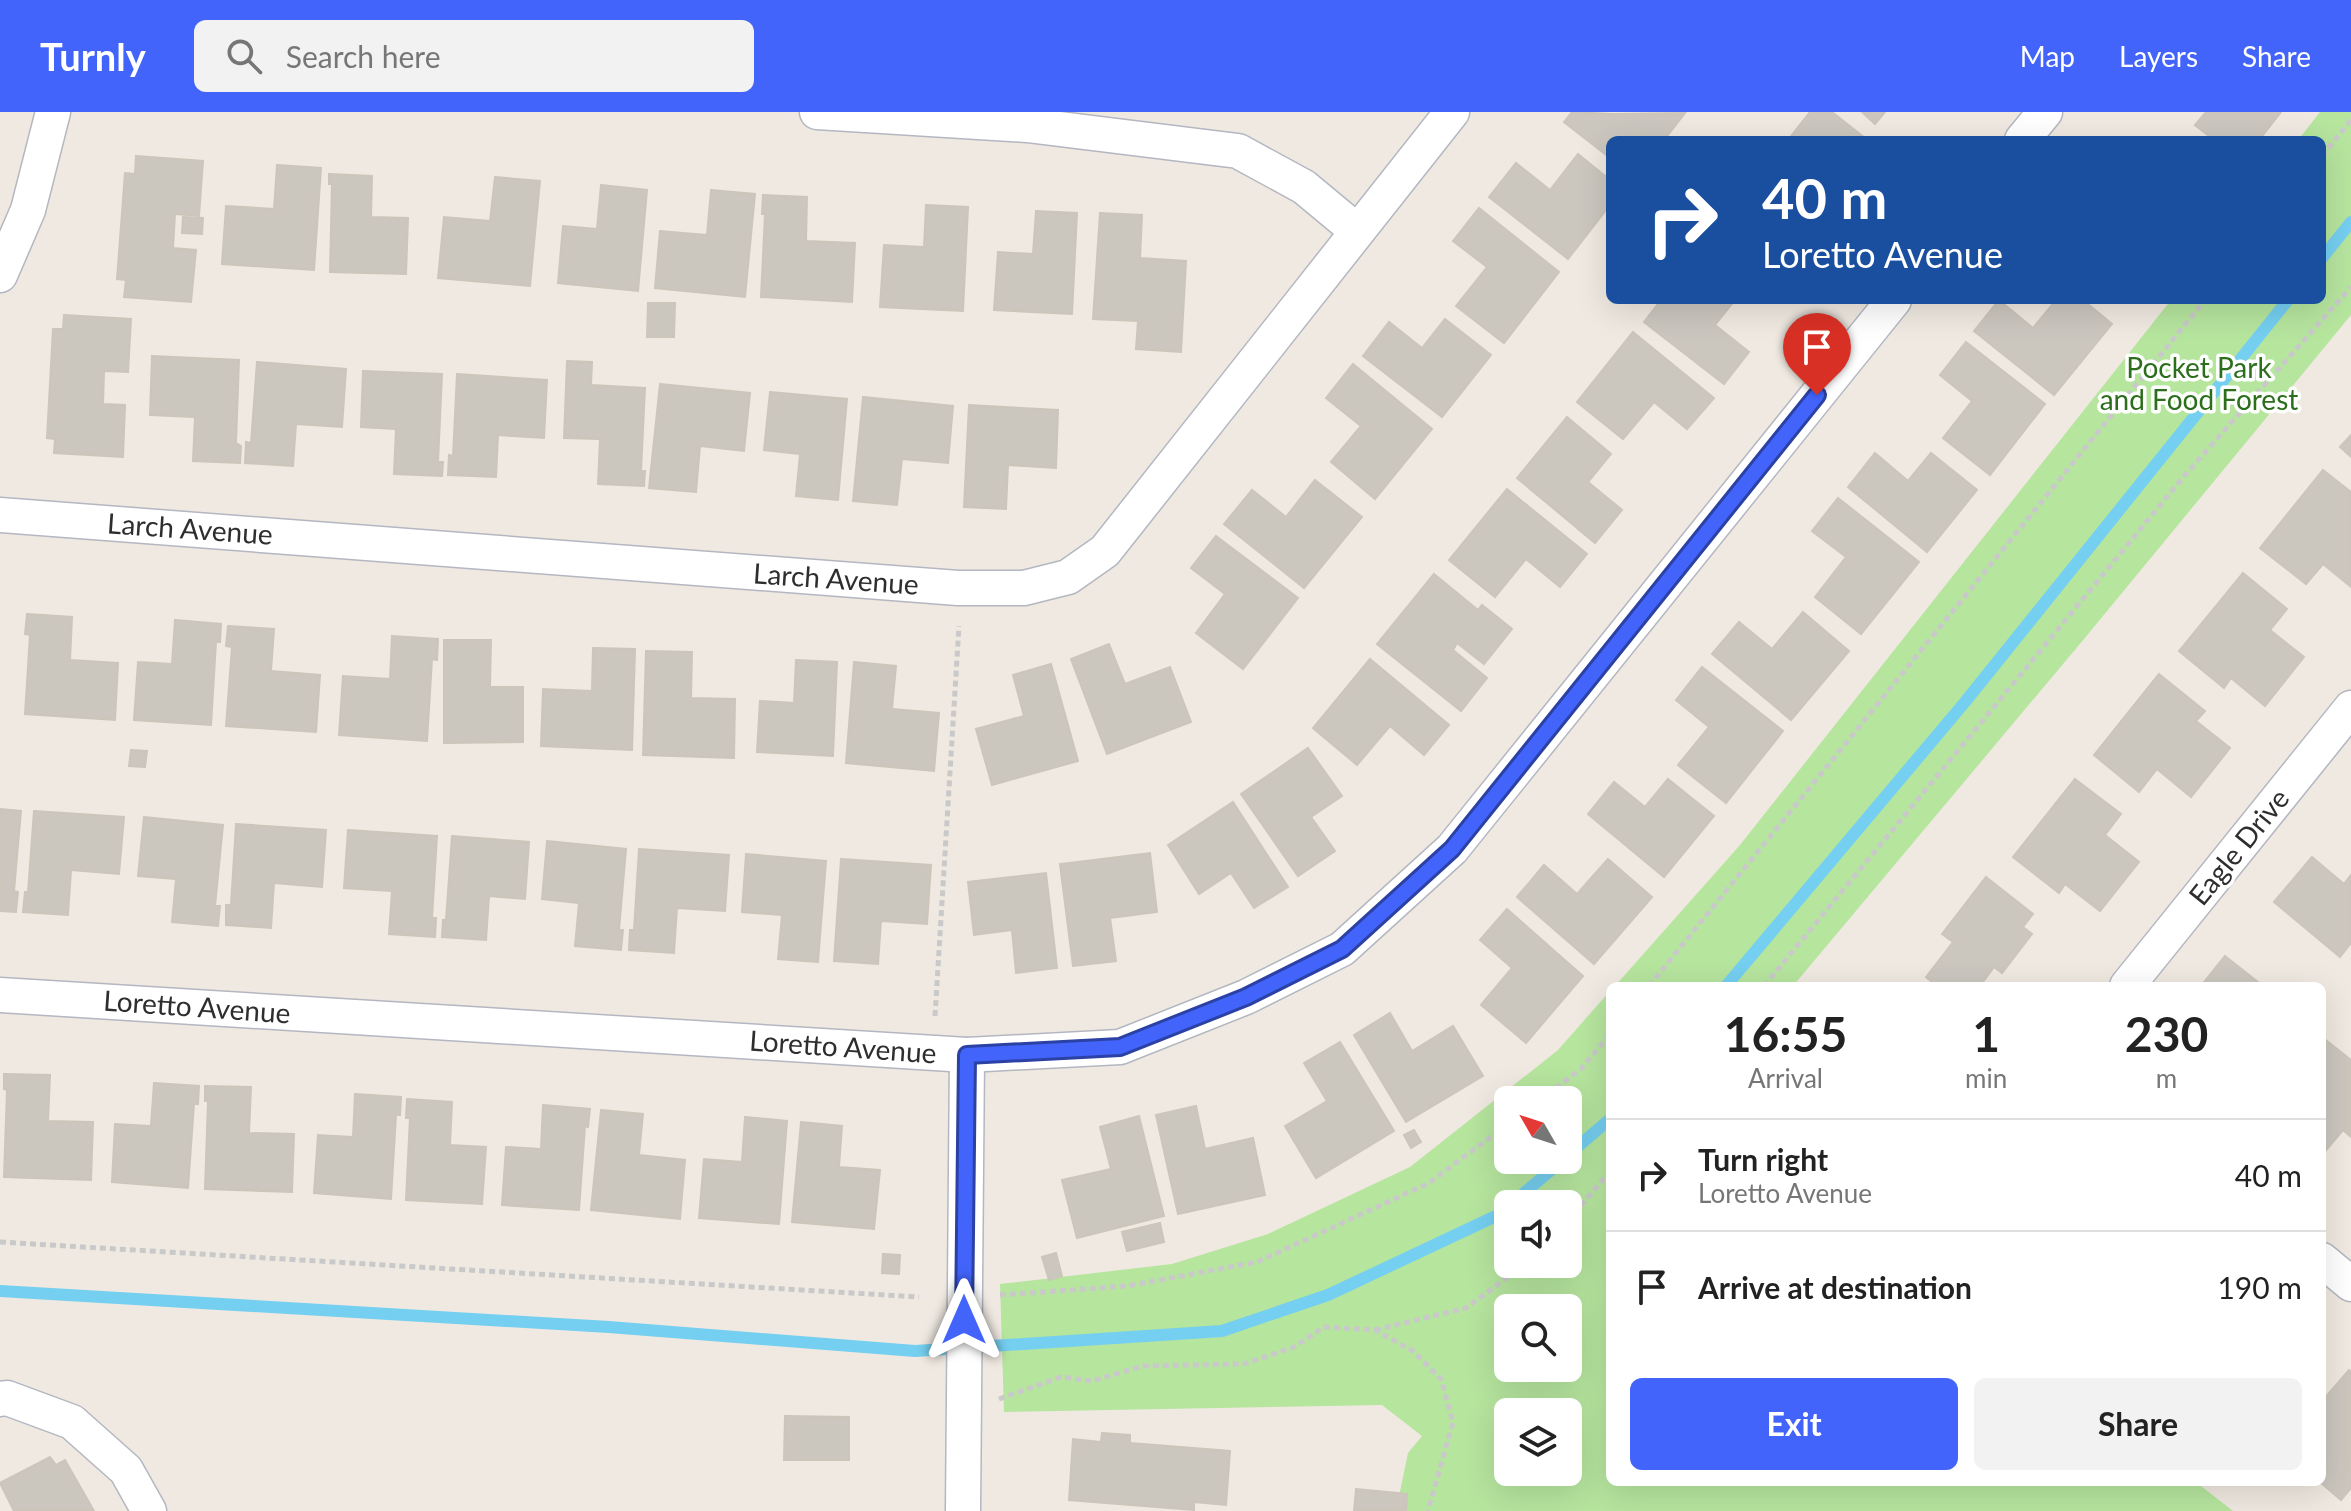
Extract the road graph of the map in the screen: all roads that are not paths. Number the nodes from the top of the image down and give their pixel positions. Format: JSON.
{"nodes":[{"id":1,"x":53,"y":112,"type":"edge"},
{"id":2,"x":817,"y":112,"type":"edge"},
{"id":3,"x":1452,"y":112,"type":"edge"},
{"id":4,"x":2045,"y":112,"type":"edge"},
{"id":5,"x":1028,"y":118,"type":"edge"},
{"id":6,"x":2025,"y":136,"type":"edge"},
{"id":7,"x":1357,"y":231,"type":"junction"},
{"id":8,"x":0,"y":275,"type":"edge"},
{"id":9,"x":1891,"y":304,"type":"edge"},
{"id":10,"x":0,"y":515,"type":"edge"},
{"id":11,"x":2349,"y":715,"type":"edge"},
{"id":12,"x":2130,"y":982,"type":"edge"},
{"id":13,"x":0,"y":995,"type":"edge"},
{"id":14,"x":967,"y":1055,"type":"junction"},
{"id":15,"x":2326,"y":1263,"type":"edge"},
{"id":16,"x":2351,"y":1284,"type":"edge"},
{"id":17,"x":0,"y":1399,"type":"edge"},
{"id":18,"x":149,"y":1511,"type":"edge"},
{"id":19,"x":963,"y":1511,"type":"edge"}],
"edges":[{"from":1,"to":8,"type":"street"},
{"from":2,"to":5,"type":"street"},
{"from":3,"to":7,"type":"street","name":"Larch Avenue"},
{"from":4,"to":6,"type":"street"},
{"from":5,"to":7,"type":"street"},
{"from":7,"to":10,"type":"street","name":"Larch Avenue"},
{"from":9,"to":14,"type":"street","name":"Loretto Avenue"},
{"from":11,"to":12,"type":"street","name":"Eagle Drive"},
{"from":13,"to":14,"type":"street","name":"Loretto Avenue"},
{"from":14,"to":19,"type":"street"},
{"from":15,"to":16,"type":"street"},
{"from":17,"to":18,"type":"street"}]}
